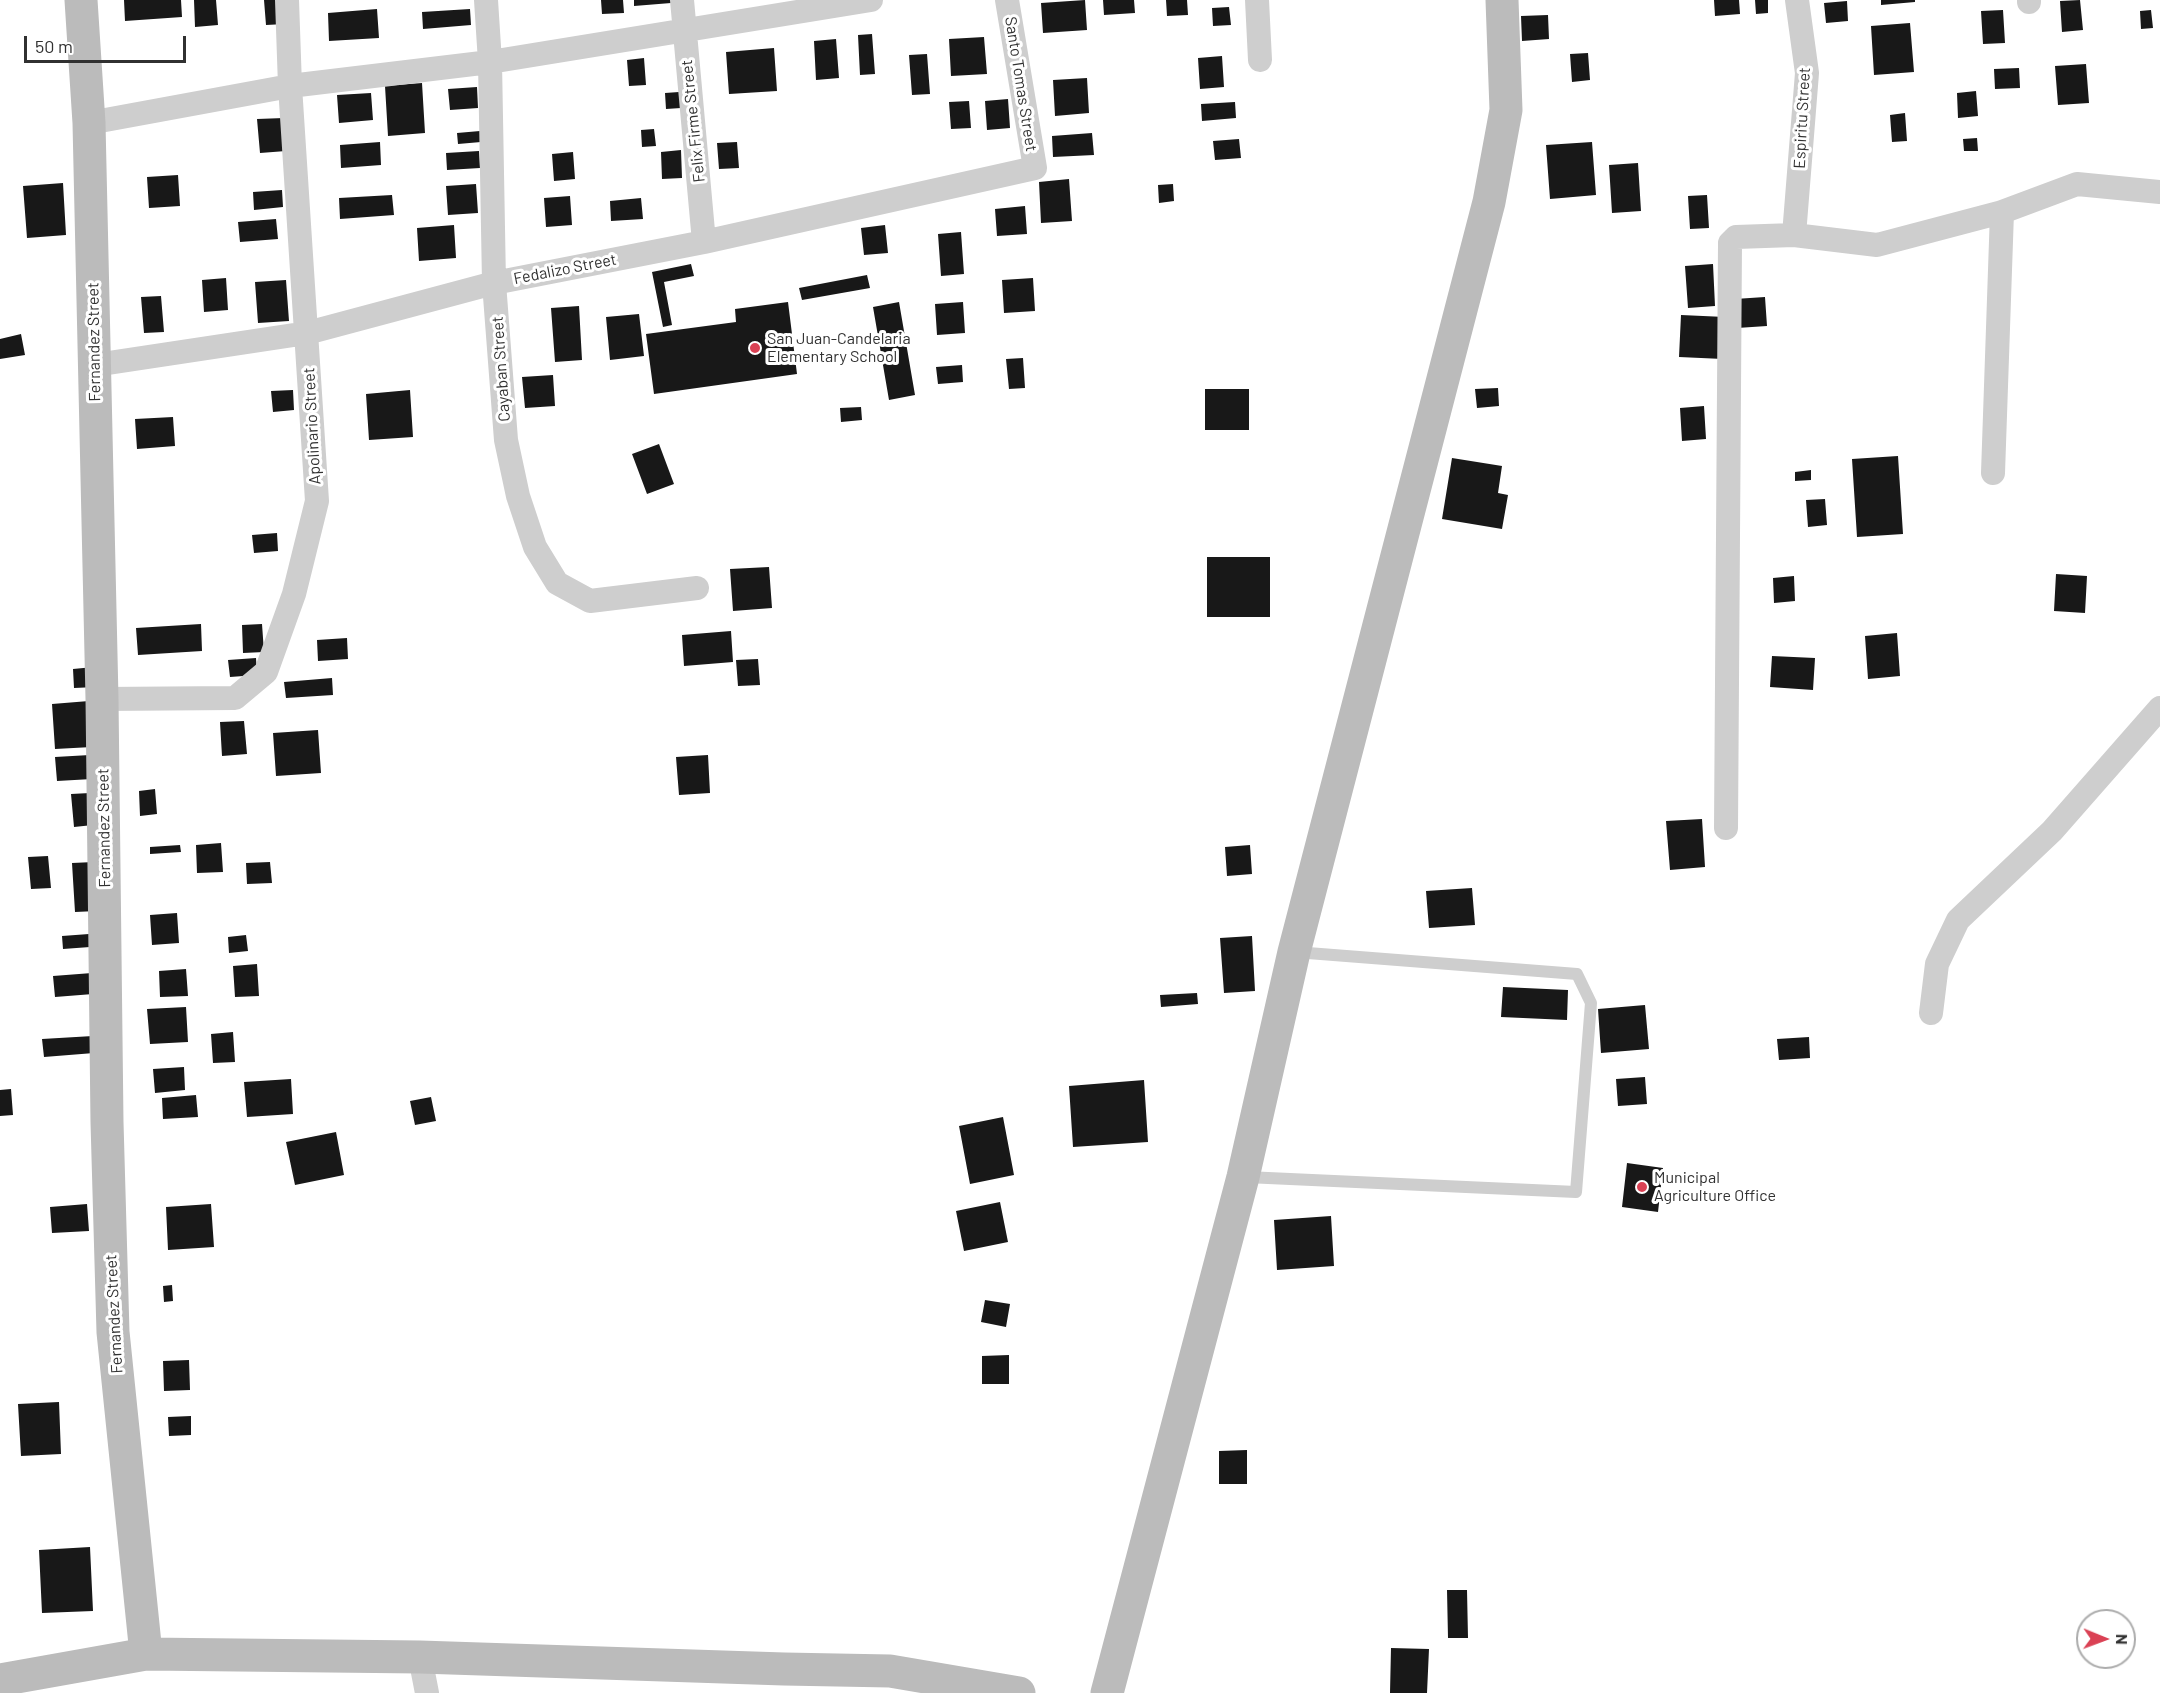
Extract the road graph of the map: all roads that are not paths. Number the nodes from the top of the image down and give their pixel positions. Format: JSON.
{"nodes":[{"id":1,"x":81,"y":0,"type":"edge"},
{"id":2,"x":287,"y":0,"type":"edge"},
{"id":3,"x":486,"y":0,"type":"edge"},
{"id":4,"x":682,"y":0,"type":"edge"},
{"id":5,"x":871,"y":0,"type":"edge"},
{"id":6,"x":1007,"y":0,"type":"edge"},
{"id":7,"x":1257,"y":0,"type":"edge"},
{"id":8,"x":1502,"y":0,"type":"edge"},
{"id":9,"x":1797,"y":0,"type":"edge"},
{"id":10,"x":684,"y":32,"type":"junction"},
{"id":11,"x":1260,"y":60,"type":"dead end"},
{"id":12,"x":490,"y":62,"type":"junction"},
{"id":13,"x":290,"y":86,"type":"junction"},
{"id":14,"x":89,"y":123,"type":"junction"},
{"id":15,"x":1035,"y":168,"type":"joint"},
{"id":16,"x":2160,"y":192,"type":"edge"},
{"id":17,"x":2002,"y":212,"type":"junction"},
{"id":18,"x":1794,"y":236,"type":"junction"},
{"id":19,"x":704,"y":242,"type":"junction"},
{"id":20,"x":494,"y":283,"type":"junction"},
{"id":21,"x":307,"y":333,"type":"junction"},
{"id":22,"x":94,"y":365,"type":"junction"},
{"id":23,"x":1993,"y":473,"type":"dead end"},
{"id":24,"x":697,"y":588,"type":"dead end"},
{"id":25,"x":102,"y":699,"type":"junction"},
{"id":26,"x":2160,"y":708,"type":"edge"},
{"id":27,"x":1726,"y":828,"type":"dead end"},
{"id":28,"x":1294,"y":952,"type":"junction"},
{"id":29,"x":1931,"y":1013,"type":"dead end"},
{"id":30,"x":1244,"y":1177,"type":"junction"},
{"id":31,"x":146,"y":1654,"type":"junction"},
{"id":32,"x":420,"y":1657,"type":"junction"},
{"id":33,"x":0,"y":1680,"type":"edge"},
{"id":34,"x":427,"y":1693,"type":"edge"},
{"id":35,"x":1019,"y":1693,"type":"edge"},
{"id":36,"x":1107,"y":1693,"type":"edge"}],
"edges":[{"from":1,"to":14,"type":"street","name":"Fernandez Street"},
{"from":2,"to":13,"type":"street","name":"Apolinario Street"},
{"from":3,"to":12,"type":"street","name":"Cayaban Street"},
{"from":4,"to":10,"type":"street","name":"Felix Firme Street"},
{"from":5,"to":10,"type":"street"},
{"from":6,"to":15,"type":"street","name":"Santo Tomas Street"},
{"from":7,"to":11,"type":"street"},
{"from":8,"to":28,"type":"street"},
{"from":9,"to":18,"type":"street","name":"Espiritu Street"},
{"from":10,"to":12,"type":"street"},
{"from":10,"to":19,"type":"street","name":"Felix Firme Street"},
{"from":12,"to":13,"type":"street"},
{"from":12,"to":20,"type":"street","name":"Cayaban Street"},
{"from":13,"to":14,"type":"street"},
{"from":13,"to":21,"type":"street","name":"Apolinario Street"},
{"from":14,"to":22,"type":"street","name":"Fernandez Street"},
{"from":15,"to":19,"type":"street","name":"Fedalizo Street"},
{"from":16,"to":17,"type":"street"},
{"from":17,"to":18,"type":"street"},
{"from":17,"to":23,"type":"street"},
{"from":18,"to":27,"type":"street"},
{"from":19,"to":20,"type":"street","name":"Fedalizo Street"},
{"from":20,"to":21,"type":"street","name":"Fedalizo Street"},
{"from":20,"to":24,"type":"street","name":"Cayaban Street"},
{"from":21,"to":22,"type":"street","name":"Fedalizo Street"},
{"from":21,"to":25,"type":"street","name":"Apolinario Street"},
{"from":22,"to":25,"type":"street","name":"Fernandez Street"},
{"from":25,"to":31,"type":"street","name":"Fernandez Street"},
{"from":26,"to":29,"type":"street"},
{"from":28,"to":30,"type":"street"},
{"from":28,"to":30,"type":"lane"},
{"from":30,"to":36,"type":"street"},
{"from":31,"to":32,"type":"street"},
{"from":31,"to":33,"type":"street"},
{"from":32,"to":34,"type":"street"},
{"from":32,"to":35,"type":"street"}]}
